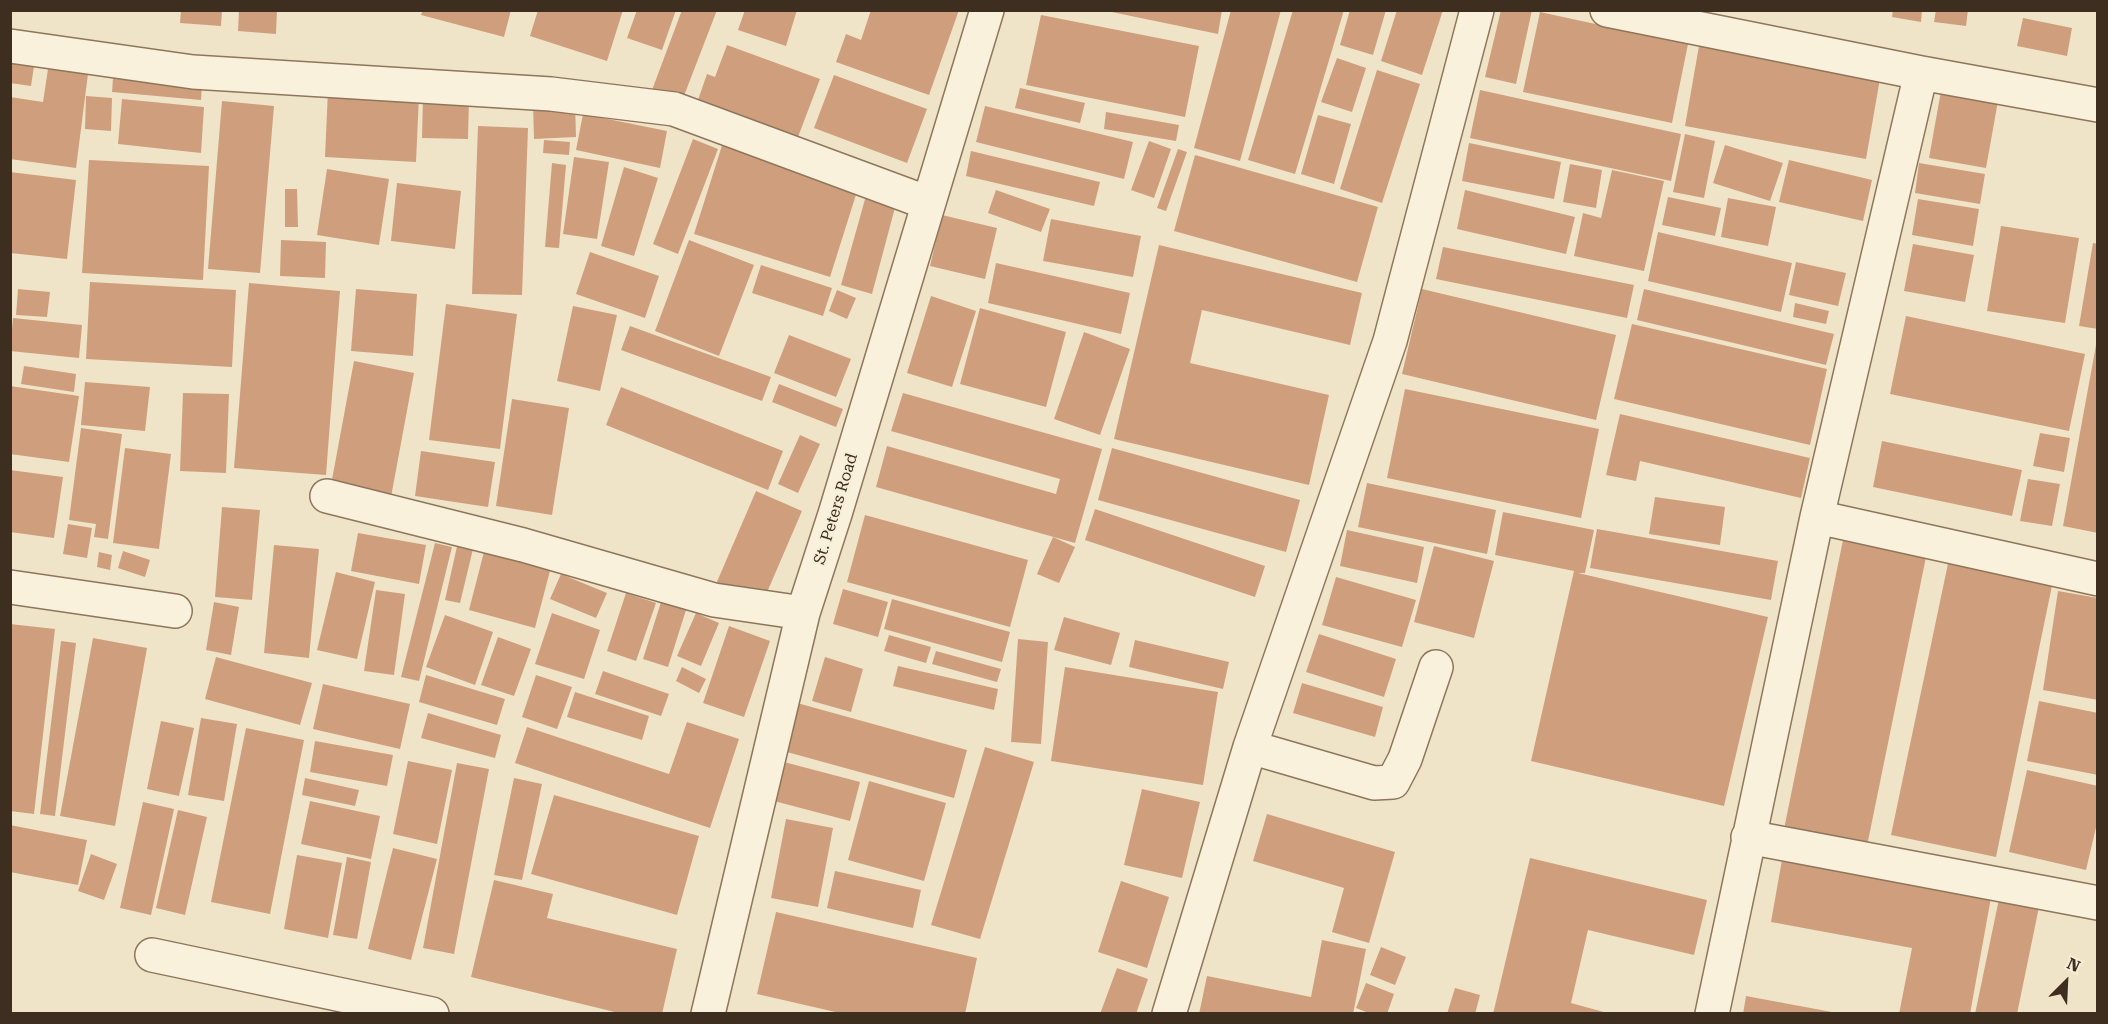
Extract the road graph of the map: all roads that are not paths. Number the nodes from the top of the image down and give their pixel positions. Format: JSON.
{"nodes":[{"id":1,"x":987,"y":10,"type":"edge"},
{"id":2,"x":1477,"y":10,"type":"edge"},
{"id":3,"x":1607,"y":10,"type":"edge"},
{"id":4,"x":10,"y":46,"type":"edge"},
{"id":5,"x":1921,"y":73,"type":"junction"},
{"id":6,"x":2097,"y":105,"type":"edge"},
{"id":7,"x":928,"y":203,"type":"junction"},
{"id":8,"x":327,"y":496,"type":"dead end"},
{"id":9,"x":1817,"y":517,"type":"junction"},
{"id":10,"x":2097,"y":579,"type":"edge"},
{"id":11,"x":10,"y":586,"type":"edge"},
{"id":12,"x":175,"y":611,"type":"dead end"},
{"id":13,"x":803,"y":613,"type":"junction"},
{"id":14,"x":1436,"y":667,"type":"dead end"},
{"id":15,"x":1250,"y":747,"type":"junction"},
{"id":16,"x":1748,"y":837,"type":"junction"},
{"id":17,"x":2097,"y":903,"type":"edge"},
{"id":18,"x":152,"y":955,"type":"dead end"},
{"id":19,"x":432,"y":1014,"type":"edge"},
{"id":20,"x":708,"y":1014,"type":"edge"},
{"id":21,"x":1169,"y":1014,"type":"edge"},
{"id":22,"x":1712,"y":1014,"type":"edge"}],
"edges":[{"from":1,"to":7,"type":"street","name":"St. Peters Road"},
{"from":2,"to":15,"type":"street"},
{"from":3,"to":5,"type":"street"},
{"from":4,"to":7,"type":"street"},
{"from":5,"to":6,"type":"street"},
{"from":5,"to":9,"type":"street"},
{"from":7,"to":13,"type":"street","name":"St. Peters Road"},
{"from":8,"to":13,"type":"street"},
{"from":9,"to":10,"type":"street"},
{"from":9,"to":16,"type":"street"},
{"from":11,"to":12,"type":"street"},
{"from":13,"to":20,"type":"street","name":"St. Peters Road"},
{"from":14,"to":15,"type":"street"},
{"from":15,"to":21,"type":"street"},
{"from":16,"to":17,"type":"street"},
{"from":16,"to":22,"type":"street"},
{"from":18,"to":19,"type":"street"}]}
